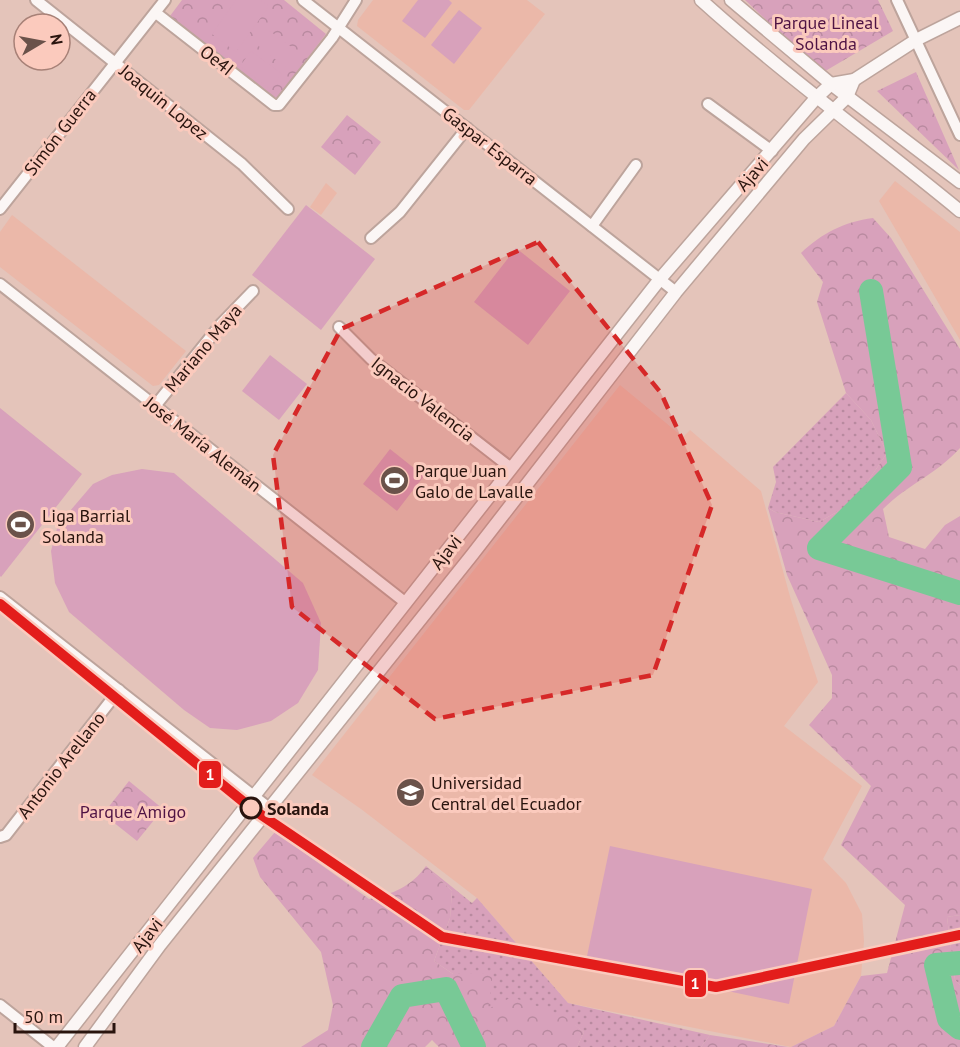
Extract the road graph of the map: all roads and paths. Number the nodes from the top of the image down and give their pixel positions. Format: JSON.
{"nodes":[{"id":1,"x":36,"y":0,"type":"edge"},
{"id":2,"x":165,"y":0,"type":"edge"},
{"id":3,"x":303,"y":0,"type":"edge"},
{"id":4,"x":356,"y":0,"type":"edge"},
{"id":5,"x":701,"y":0,"type":"edge"},
{"id":6,"x":731,"y":0,"type":"edge"},
{"id":7,"x":897,"y":0,"type":"edge"},
{"id":8,"x":156,"y":12,"type":"junction"},
{"id":9,"x":960,"y":18,"type":"edge"},
{"id":10,"x":338,"y":27,"type":"junction"},
{"id":11,"x":916,"y":40,"type":"junction"},
{"id":12,"x":115,"y":62,"type":"junction"},
{"id":13,"x":854,"y":80,"type":"junction"},
{"id":14,"x":831,"y":84,"type":"junction"},
{"id":15,"x":847,"y":96,"type":"junction"},
{"id":16,"x":816,"y":98,"type":"junction"},
{"id":17,"x":708,"y":104,"type":"dead end"},
{"id":18,"x":831,"y":110,"type":"junction"},
{"id":19,"x":467,"y":128,"type":"junction"},
{"id":20,"x":960,"y":135,"type":"edge"},
{"id":21,"x":772,"y":151,"type":"junction"},
{"id":22,"x":636,"y":165,"type":"dead end"},
{"id":23,"x":960,"y":183,"type":"edge"},
{"id":24,"x":0,"y":209,"type":"edge"},
{"id":25,"x":288,"y":209,"type":"dead end"},
{"id":26,"x":960,"y":211,"type":"edge"},
{"id":27,"x":592,"y":226,"type":"junction"},
{"id":28,"x":371,"y":238,"type":"dead end"},
{"id":29,"x":660,"y":279,"type":"junction"},
{"id":30,"x":0,"y":284,"type":"edge"},
{"id":31,"x":253,"y":291,"type":"dead end"},
{"id":32,"x":676,"y":292,"type":"junction"},
{"id":33,"x":339,"y":327,"type":"dead end"},
{"id":34,"x":155,"y":406,"type":"junction"},
{"id":35,"x":511,"y":468,"type":"junction"},
{"id":36,"x":0,"y":597,"type":"edge"},
{"id":37,"x":406,"y":603,"type":"junction"},
{"id":38,"x":119,"y":690,"type":"junction"},
{"id":39,"x":255,"y":796,"type":"junction"},
{"id":40,"x":269,"y":808,"type":"junction"},
{"id":41,"x":0,"y":837,"type":"edge"},
{"id":42,"x":0,"y":1005,"type":"edge"},
{"id":43,"x":55,"y":1047,"type":"edge"},
{"id":44,"x":85,"y":1047,"type":"edge"}],
"edges":[{"from":1,"to":12,"type":"street","name":"Joaquin Lopez"},
{"from":2,"to":8,"type":"street","name":"Simón Guerra"},
{"from":3,"to":10,"type":"street","name":"Gaspar Esparra"},
{"from":4,"to":10,"type":"street"},
{"from":5,"to":16,"type":"street"},
{"from":6,"to":14,"type":"street"},
{"from":7,"to":11,"type":"street"},
{"from":8,"to":10,"type":"street","name":"Oe4I"},
{"from":8,"to":12,"type":"street","name":"Simón Guerra"},
{"from":9,"to":11,"type":"street"},
{"from":10,"to":19,"type":"street","name":"Gaspar Esparra"},
{"from":11,"to":13,"type":"street"},
{"from":11,"to":20,"type":"street"},
{"from":12,"to":24,"type":"street","name":"Simón Guerra"},
{"from":12,"to":25,"type":"street","name":"Joaquin Lopez"},
{"from":13,"to":14,"type":"street"},
{"from":13,"to":15,"type":"street","name":"Ajavi"},
{"from":14,"to":15,"type":"street"},
{"from":14,"to":16,"type":"street","name":"Ajavi"},
{"from":15,"to":18,"type":"street","name":"Ajavi"},
{"from":15,"to":23,"type":"street"},
{"from":16,"to":18,"type":"street"},
{"from":16,"to":21,"type":"street","name":"Ajavi"},
{"from":17,"to":21,"type":"street"},
{"from":18,"to":26,"type":"street"},
{"from":18,"to":32,"type":"street","name":"Ajavi"},
{"from":19,"to":27,"type":"street","name":"Gaspar Esparra"},
{"from":19,"to":28,"type":"street"},
{"from":21,"to":29,"type":"street","name":"Ajavi"},
{"from":22,"to":27,"type":"street"},
{"from":27,"to":29,"type":"street","name":"Gaspar Esparra"},
{"from":29,"to":32,"type":"street","name":"Gaspar Esparra"},
{"from":29,"to":35,"type":"street","name":"Ajavi"},
{"from":30,"to":34,"type":"street","name":"José María Alemán"},
{"from":31,"to":34,"type":"street","name":"Mariano Maya"},
{"from":32,"to":40,"type":"street","name":"Ajavi"},
{"from":33,"to":35,"type":"street","name":"Ignacio Valencia"},
{"from":34,"to":37,"type":"street","name":"José María Alemán"},
{"from":35,"to":37,"type":"street","name":"Ajavi"},
{"from":36,"to":38,"type":"street"},
{"from":37,"to":39,"type":"street","name":"Ajavi"},
{"from":38,"to":39,"type":"street"},
{"from":38,"to":41,"type":"street","name":"Antonio Arellano"},
{"from":39,"to":40,"type":"street"},
{"from":39,"to":43,"type":"street","name":"Ajavi"},
{"from":40,"to":44,"type":"street","name":"Ajavi"},
{"from":42,"to":43,"type":"street"}]}
